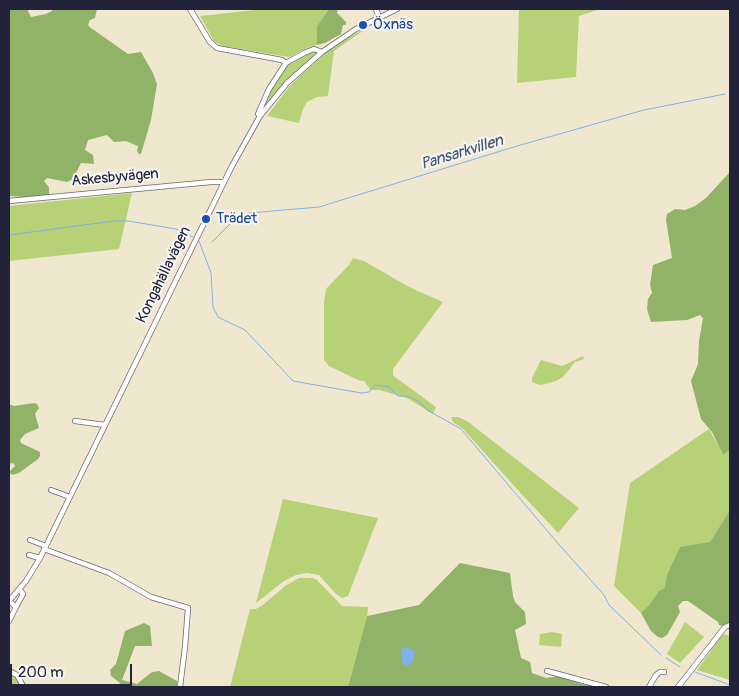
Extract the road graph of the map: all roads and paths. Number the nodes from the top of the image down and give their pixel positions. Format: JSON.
{"nodes":[{"id":1,"x":190,"y":9,"type":"edge"},
{"id":2,"x":376,"y":9,"type":"edge"},
{"id":3,"x":397,"y":9,"type":"edge"},
{"id":4,"x":379,"y":17,"type":"junction"},
{"id":5,"x":322,"y":52,"type":"junction"},
{"id":6,"x":286,"y":63,"type":"junction"},
{"id":7,"x":260,"y":116,"type":"junction"},
{"id":8,"x":224,"y":182,"type":"junction"},
{"id":9,"x":9,"y":202,"type":"edge"},
{"id":10,"x":75,"y":421,"type":"dead end"},
{"id":11,"x":105,"y":425,"type":"junction"},
{"id":12,"x":51,"y":490,"type":"dead end"},
{"id":13,"x":70,"y":496,"type":"junction"},
{"id":14,"x":30,"y":540,"type":"dead end"},
{"id":15,"x":45,"y":547,"type":"junction"},
{"id":16,"x":29,"y":555,"type":"dead end"},
{"id":17,"x":40,"y":558,"type":"junction"},
{"id":18,"x":19,"y":589,"type":"junction"},
{"id":19,"x":9,"y":601,"type":"edge"},
{"id":20,"x":16,"y":607,"type":"junction"},
{"id":21,"x":9,"y":621,"type":"edge"},
{"id":22,"x":730,"y":625,"type":"edge"},
{"id":23,"x":9,"y":671,"type":"edge"},
{"id":24,"x":547,"y":671,"type":"dead end"},
{"id":25,"x":664,"y":672,"type":"dead end"},
{"id":26,"x":23,"y":686,"type":"dead end"},
{"id":27,"x":180,"y":687,"type":"edge"},
{"id":28,"x":606,"y":687,"type":"edge"},
{"id":29,"x":649,"y":687,"type":"edge"},
{"id":30,"x":678,"y":687,"type":"edge"}],
"edges":[{"from":1,"to":6,"type":"street"},
{"from":2,"to":4,"type":"street"},
{"from":3,"to":4,"type":"street","name":"Kongahällavägen"},
{"from":4,"to":5,"type":"street","name":"Kongahällavägen"},
{"from":5,"to":6,"type":"street"},
{"from":5,"to":7,"type":"street","name":"Kongahällavägen"},
{"from":6,"to":7,"type":"street"},
{"from":7,"to":8,"type":"street","name":"Kongahällavägen"},
{"from":8,"to":9,"type":"street","name":"Askesbyvägen"},
{"from":8,"to":11,"type":"street","name":"Kongahällavägen"},
{"from":10,"to":11,"type":"street"},
{"from":11,"to":13,"type":"street","name":"Kongahällavägen"},
{"from":12,"to":13,"type":"street"},
{"from":13,"to":15,"type":"street","name":"Kongahällavägen"},
{"from":14,"to":15,"type":"street"},
{"from":15,"to":17,"type":"street","name":"Kongahällavägen"},
{"from":15,"to":27,"type":"street"},
{"from":16,"to":17,"type":"street"},
{"from":17,"to":18,"type":"street","name":"Kongahällavägen"},
{"from":18,"to":19,"type":"street","name":"Kongahällavägen"},
{"from":18,"to":20,"type":"street"},
{"from":19,"to":20,"type":"street"},
{"from":20,"to":21,"type":"street"},
{"from":22,"to":30,"type":"street"},
{"from":23,"to":26,"type":"street"},
{"from":24,"to":28,"type":"street"},
{"from":25,"to":29,"type":"street"}]}
